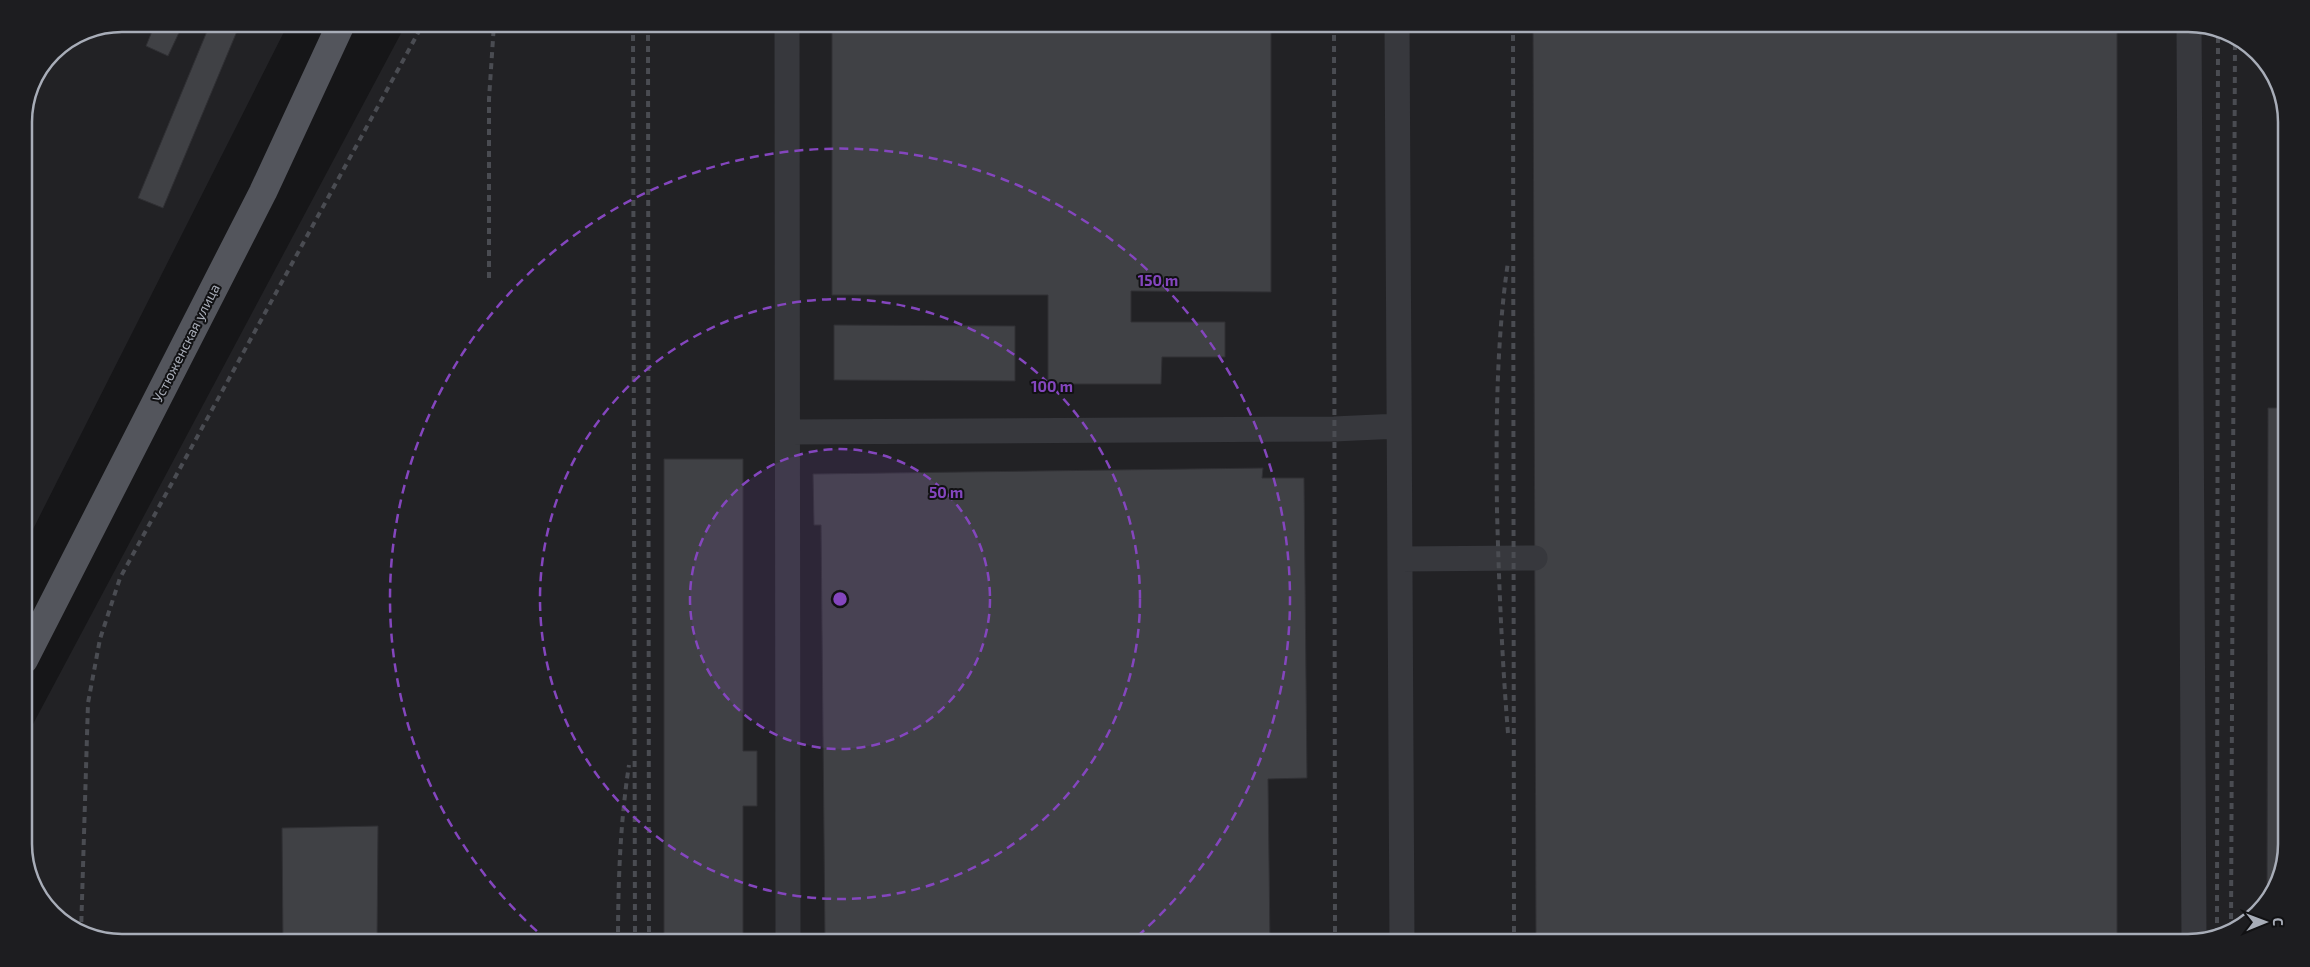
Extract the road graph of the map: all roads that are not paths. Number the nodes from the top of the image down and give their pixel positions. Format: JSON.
{"nodes":[{"id":1,"x":337,"y":32,"type":"edge"},
{"id":2,"x":787,"y":32,"type":"edge"},
{"id":3,"x":1397,"y":32,"type":"edge"},
{"id":4,"x":2190,"y":32,"type":"edge"},
{"id":5,"x":1399,"y":426,"type":"junction"},
{"id":6,"x":788,"y":432,"type":"junction"},
{"id":7,"x":1535,"y":558,"type":"dead end"},
{"id":8,"x":1400,"y":559,"type":"junction"},
{"id":9,"x":33,"y":642,"type":"edge"},
{"id":10,"x":788,"y":934,"type":"edge"},
{"id":11,"x":1402,"y":934,"type":"edge"},
{"id":12,"x":2194,"y":934,"type":"edge"}],
"edges":[{"from":1,"to":9,"type":"main road","name":"Устюженская улица"},
{"from":2,"to":6,"type":"lane"},
{"from":3,"to":5,"type":"lane"},
{"from":4,"to":12,"type":"lane"},
{"from":5,"to":6,"type":"lane"},
{"from":5,"to":8,"type":"lane"},
{"from":6,"to":10,"type":"lane"},
{"from":7,"to":8,"type":"lane"},
{"from":8,"to":11,"type":"lane"}]}
